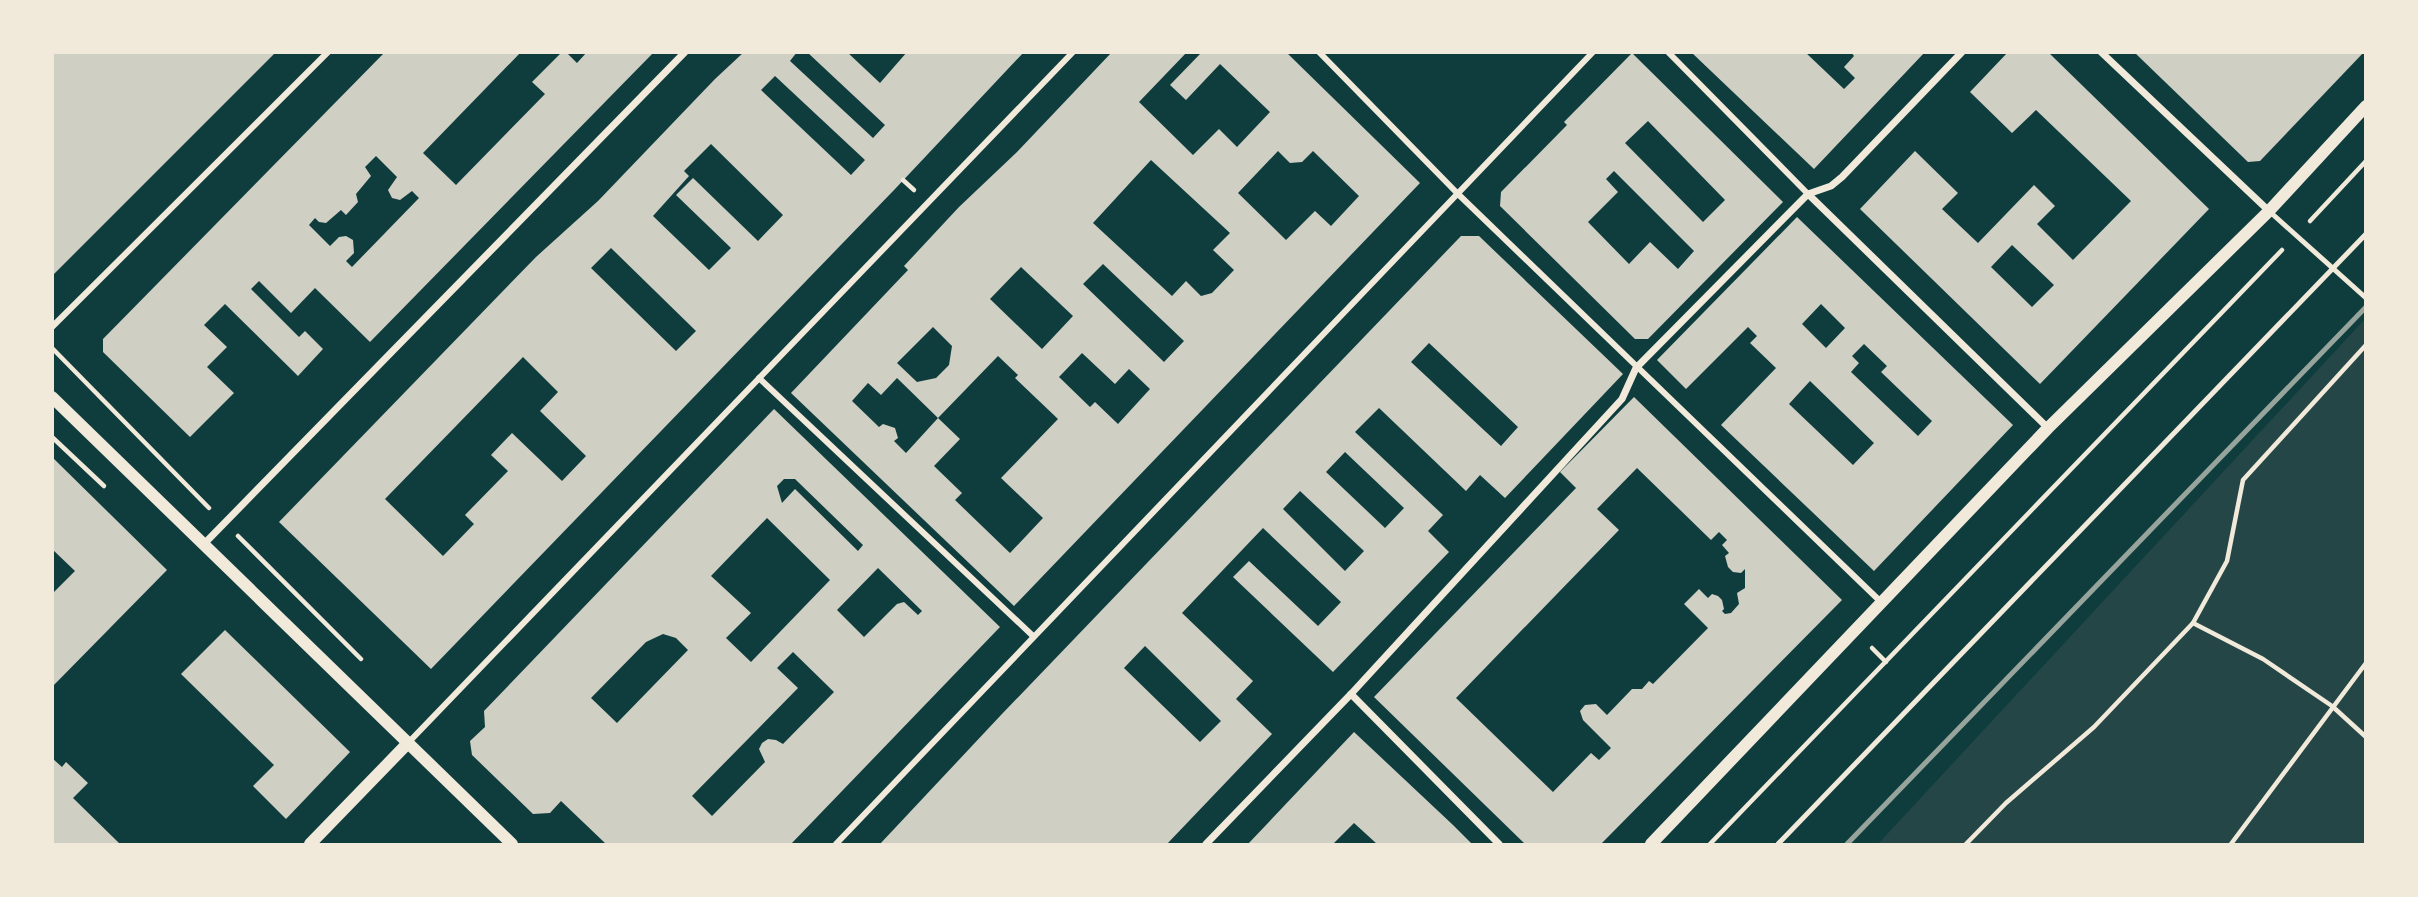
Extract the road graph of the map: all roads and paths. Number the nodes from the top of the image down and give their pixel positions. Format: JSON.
{"nodes":[{"id":1,"x":328,"y":52,"type":"edge"},
{"id":2,"x":685,"y":52,"type":"edge"},
{"id":3,"x":1073,"y":52,"type":"edge"},
{"id":4,"x":1319,"y":52,"type":"edge"},
{"id":5,"x":1592,"y":52,"type":"edge"},
{"id":6,"x":1668,"y":52,"type":"edge"},
{"id":7,"x":1962,"y":52,"type":"edge"},
{"id":8,"x":2101,"y":52,"type":"edge"},
{"id":9,"x":2365,"y":106,"type":"edge"},
{"id":10,"x":2365,"y":161,"type":"edge"},
{"id":11,"x":1458,"y":194,"type":"junction"},
{"id":12,"x":1808,"y":194,"type":"junction"},
{"id":13,"x":2269,"y":211,"type":"junction"},
{"id":14,"x":2365,"y":234,"type":"edge"},
{"id":15,"x":2296,"y":236,"type":"junction"},
{"id":16,"x":2331,"y":268,"type":"junction"},
{"id":17,"x":2365,"y":298,"type":"edge"},
{"id":18,"x":52,"y":327,"type":"edge"},
{"id":19,"x":2365,"y":345,"type":"edge"},
{"id":20,"x":52,"y":348,"type":"edge"},
{"id":21,"x":1636,"y":368,"type":"junction"},
{"id":22,"x":759,"y":378,"type":"junction"},
{"id":23,"x":52,"y":397,"type":"edge"},
{"id":24,"x":2048,"y":428,"type":"junction"},
{"id":25,"x":224,"y":523,"type":"junction"},
{"id":26,"x":203,"y":545,"type":"junction"},
{"id":27,"x":1882,"y":603,"type":"junction"},
{"id":28,"x":2193,"y":623,"type":"junction"},
{"id":29,"x":1033,"y":636,"type":"junction"},
{"id":30,"x":361,"y":660,"type":"dead end"},
{"id":31,"x":2365,"y":663,"type":"edge"},
{"id":32,"x":1351,"y":694,"type":"junction"},
{"id":33,"x":2332,"y":706,"type":"junction"},
{"id":34,"x":2365,"y":737,"type":"edge"},
{"id":35,"x":408,"y":743,"type":"junction"},
{"id":36,"x":310,"y":845,"type":"edge"},
{"id":37,"x":512,"y":845,"type":"edge"},
{"id":38,"x":836,"y":845,"type":"edge"},
{"id":39,"x":1206,"y":845,"type":"edge"},
{"id":40,"x":1499,"y":845,"type":"edge"},
{"id":41,"x":1651,"y":845,"type":"edge"},
{"id":42,"x":1710,"y":845,"type":"edge"},
{"id":43,"x":1778,"y":845,"type":"edge"},
{"id":44,"x":1966,"y":845,"type":"edge"},
{"id":45,"x":2231,"y":845,"type":"edge"}],
"edges":[{"from":1,"to":18,"type":"street"},
{"from":2,"to":25,"type":"street"},
{"from":3,"to":22,"type":"street"},
{"from":4,"to":11,"type":"street"},
{"from":5,"to":11,"type":"street"},
{"from":6,"to":12,"type":"street"},
{"from":7,"to":12,"type":"street"},
{"from":8,"to":13,"type":"street"},
{"from":9,"to":13,"type":"street"},
{"from":10,"to":15,"type":"path"},
{"from":11,"to":21,"type":"street"},
{"from":11,"to":29,"type":"street"},
{"from":12,"to":21,"type":"street"},
{"from":12,"to":24,"type":"street"},
{"from":13,"to":15,"type":"lane"},
{"from":13,"to":24,"type":"street"},
{"from":14,"to":16,"type":"lane"},
{"from":15,"to":16,"type":"lane"},
{"from":15,"to":42,"type":"path"},
{"from":16,"to":17,"type":"lane"},
{"from":16,"to":43,"type":"lane"},
{"from":19,"to":28,"type":"path"},
{"from":20,"to":25,"type":"path"},
{"from":21,"to":27,"type":"street"},
{"from":21,"to":32,"type":"street"},
{"from":22,"to":29,"type":"street"},
{"from":22,"to":35,"type":"street"},
{"from":23,"to":26,"type":"street"},
{"from":24,"to":27,"type":"street"},
{"from":25,"to":26,"type":"street"},
{"from":25,"to":30,"type":"path"},
{"from":26,"to":35,"type":"street"},
{"from":27,"to":41,"type":"street"},
{"from":28,"to":33,"type":"path"},
{"from":28,"to":44,"type":"path"},
{"from":29,"to":38,"type":"street"},
{"from":31,"to":33,"type":"path"},
{"from":32,"to":39,"type":"street"},
{"from":32,"to":40,"type":"street"},
{"from":33,"to":34,"type":"path"},
{"from":33,"to":45,"type":"path"},
{"from":35,"to":36,"type":"street"},
{"from":35,"to":37,"type":"street"}]}
